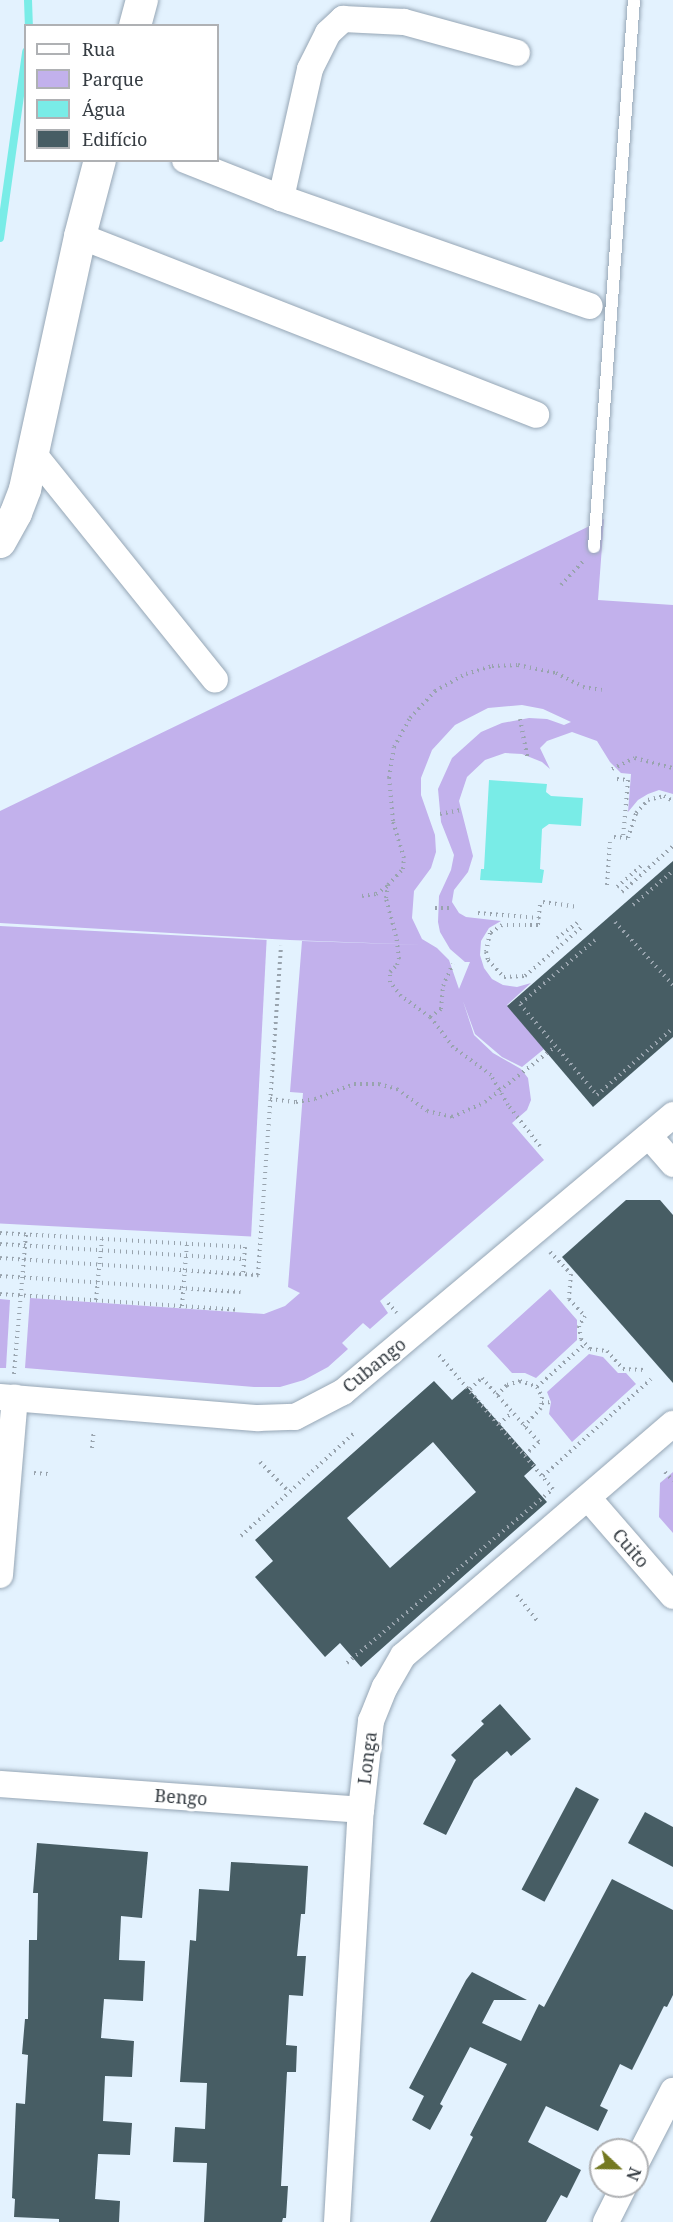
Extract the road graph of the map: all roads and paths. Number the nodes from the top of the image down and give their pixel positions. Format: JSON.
{"nodes":[{"id":1,"x":142,"y":0,"type":"edge"},
{"id":2,"x":634,"y":0,"type":"edge"},
{"id":3,"x":136,"y":24,"type":"edge"},
{"id":4,"x":516,"y":53,"type":"dead end"},
{"id":5,"x":99,"y":162,"type":"edge"},
{"id":6,"x":190,"y":162,"type":"edge"},
{"id":7,"x":281,"y":198,"type":"junction"},
{"id":8,"x":80,"y":236,"type":"junction"},
{"id":9,"x":591,"y":306,"type":"dead end"},
{"id":10,"x":536,"y":415,"type":"dead end"},
{"id":11,"x":32,"y":452,"type":"junction"},
{"id":12,"x":0,"y":543,"type":"edge"},
{"id":13,"x":594,"y":547,"type":"joint"},
{"id":14,"x":561,"y":585,"type":"dead end"},
{"id":15,"x":215,"y":680,"type":"dead end"},
{"id":16,"x":602,"y":690,"type":"dead end"},
{"id":17,"x":520,"y":719,"type":"dead end"},
{"id":18,"x":527,"y":756,"type":"dead end"},
{"id":19,"x":673,"y":768,"type":"edge"},
{"id":20,"x":612,"y":769,"type":"dead end"},
{"id":21,"x":617,"y":779,"type":"dead end"},
{"id":22,"x":673,"y":801,"type":"edge"},
{"id":23,"x":461,"y":810,"type":"dead end"},
{"id":24,"x":440,"y":814,"type":"dead end"},
{"id":25,"x":614,"y":837,"type":"dead end"},
{"id":26,"x":623,"y":837,"type":"junction"},
{"id":27,"x":610,"y":842,"type":"dead end"},
{"id":28,"x":673,"y":846,"type":"edge"},
{"id":29,"x":642,"y":865,"type":"dead end"},
{"id":30,"x":673,"y":871,"type":"edge"},
{"id":31,"x":388,"y":885,"type":"junction"},
{"id":32,"x":607,"y":885,"type":"dead end"},
{"id":33,"x":617,"y":887,"type":"dead end"},
{"id":34,"x":622,"y":892,"type":"dead end"},
{"id":35,"x":362,"y":896,"type":"dead end"},
{"id":36,"x":633,"y":905,"type":"dead end"},
{"id":37,"x":577,"y":907,"type":"dead end"},
{"id":38,"x":435,"y":908,"type":"dead end"},
{"id":39,"x":449,"y":908,"type":"dead end"},
{"id":40,"x":478,"y":913,"type":"dead end"},
{"id":41,"x":539,"y":918,"type":"junction"},
{"id":42,"x":578,"y":922,"type":"dead end"},
{"id":43,"x":615,"y":922,"type":"dead end"},
{"id":44,"x":582,"y":927,"type":"dead end"},
{"id":45,"x":557,"y":938,"type":"dead end"},
{"id":46,"x":595,"y":940,"type":"dead end"},
{"id":47,"x":281,"y":946,"type":"dead end"},
{"id":48,"x":453,"y":964,"type":"dead end"},
{"id":49,"x":673,"y":984,"type":"edge"},
{"id":50,"x":430,"y":1017,"type":"junction"},
{"id":51,"x":673,"y":1028,"type":"edge"},
{"id":52,"x":556,"y":1046,"type":"junction"},
{"id":53,"x":500,"y":1090,"type":"junction"},
{"id":54,"x":270,"y":1099,"type":"junction"},
{"id":55,"x":673,"y":1115,"type":"edge"},
{"id":56,"x":649,"y":1136,"type":"junction"},
{"id":57,"x":540,"y":1146,"type":"dead end"},
{"id":58,"x":673,"y":1164,"type":"edge"},
{"id":59,"x":0,"y":1233,"type":"edge"},
{"id":60,"x":26,"y":1234,"type":"junction"},
{"id":61,"x":102,"y":1239,"type":"junction"},
{"id":62,"x":0,"y":1244,"type":"edge"},
{"id":63,"x":187,"y":1244,"type":"junction"},
{"id":64,"x":25,"y":1246,"type":"junction"},
{"id":65,"x":101,"y":1251,"type":"junction"},
{"id":66,"x":550,"y":1252,"type":"dead end"},
{"id":67,"x":186,"y":1256,"type":"junction"},
{"id":68,"x":0,"y":1258,"type":"edge"},
{"id":69,"x":24,"y":1259,"type":"junction"},
{"id":70,"x":244,"y":1259,"type":"junction"},
{"id":71,"x":100,"y":1264,"type":"junction"},
{"id":72,"x":185,"y":1270,"type":"junction"},
{"id":73,"x":243,"y":1274,"type":"junction"},
{"id":74,"x":0,"y":1276,"type":"edge"},
{"id":75,"x":23,"y":1277,"type":"junction"},
{"id":76,"x":98,"y":1282,"type":"junction"},
{"id":77,"x":183,"y":1288,"type":"junction"},
{"id":78,"x":240,"y":1292,"type":"dead end"},
{"id":79,"x":0,"y":1294,"type":"edge"},
{"id":80,"x":21,"y":1295,"type":"junction"},
{"id":81,"x":96,"y":1300,"type":"junction"},
{"id":82,"x":388,"y":1303,"type":"dead end"},
{"id":83,"x":182,"y":1306,"type":"junction"},
{"id":84,"x":238,"y":1310,"type":"dead end"},
{"id":85,"x":402,"y":1319,"type":"dead end"},
{"id":86,"x":585,"y":1344,"type":"junction"},
{"id":87,"x":439,"y":1354,"type":"dead end"},
{"id":88,"x":644,"y":1370,"type":"dead end"},
{"id":89,"x":525,"y":1373,"type":"dead end"},
{"id":90,"x":651,"y":1379,"type":"dead end"},
{"id":91,"x":524,"y":1381,"type":"junction"},
{"id":92,"x":537,"y":1387,"type":"junction"},
{"id":93,"x":470,"y":1389,"type":"junction"},
{"id":94,"x":10,"y":1390,"type":"edge"},
{"id":95,"x":497,"y":1395,"type":"junction"},
{"id":96,"x":551,"y":1402,"type":"dead end"},
{"id":97,"x":542,"y":1403,"type":"junction"},
{"id":98,"x":513,"y":1412,"type":"junction"},
{"id":99,"x":499,"y":1424,"type":"junction"},
{"id":100,"x":673,"y":1424,"type":"edge"},
{"id":101,"x":525,"y":1425,"type":"junction"},
{"id":102,"x":94,"y":1430,"type":"dead end"},
{"id":103,"x":354,"y":1433,"type":"dead end"},
{"id":104,"x":93,"y":1448,"type":"dead end"},
{"id":105,"x":525,"y":1455,"type":"junction"},
{"id":106,"x":260,"y":1462,"type":"dead end"},
{"id":107,"x":665,"y":1473,"type":"dead end"},
{"id":108,"x":543,"y":1476,"type":"junction"},
{"id":109,"x":673,"y":1481,"type":"edge"},
{"id":110,"x":289,"y":1492,"type":"junction"},
{"id":111,"x":589,"y":1499,"type":"junction"},
{"id":112,"x":242,"y":1536,"type":"dead end"},
{"id":113,"x":0,"y":1575,"type":"edge"},
{"id":114,"x":518,"y":1595,"type":"dead end"},
{"id":115,"x":673,"y":1596,"type":"edge"},
{"id":116,"x":537,"y":1621,"type":"dead end"},
{"id":117,"x":347,"y":1663,"type":"dead end"},
{"id":118,"x":0,"y":1784,"type":"edge"},
{"id":119,"x":361,"y":1810,"type":"junction"},
{"id":120,"x":673,"y":2091,"type":"edge"},
{"id":121,"x":649,"y":2138,"type":"edge"},
{"id":122,"x":618,"y":2198,"type":"edge"},
{"id":123,"x":337,"y":2222,"type":"edge"},
{"id":124,"x":606,"y":2222,"type":"edge"}],
"edges":[{"from":1,"to":3,"type":"street"},
{"from":2,"to":13,"type":"lane"},
{"from":4,"to":7,"type":"street"},
{"from":5,"to":8,"type":"street"},
{"from":6,"to":7,"type":"street"},
{"from":7,"to":9,"type":"street"},
{"from":8,"to":10,"type":"street"},
{"from":8,"to":11,"type":"street"},
{"from":11,"to":12,"type":"street"},
{"from":11,"to":15,"type":"street"},
{"from":13,"to":14,"type":"path"},
{"from":16,"to":31,"type":"path"},
{"from":17,"to":18,"type":"path"},
{"from":19,"to":20,"type":"path"},
{"from":21,"to":26,"type":"path"},
{"from":22,"to":26,"type":"path"},
{"from":23,"to":24,"type":"path"},
{"from":25,"to":26,"type":"path"},
{"from":27,"to":32,"type":"path"},
{"from":28,"to":34,"type":"path"},
{"from":29,"to":33,"type":"path"},
{"from":30,"to":36,"type":"path"},
{"from":31,"to":35,"type":"path"},
{"from":31,"to":50,"type":"path"},
{"from":37,"to":41,"type":"path"},
{"from":38,"to":39,"type":"path"},
{"from":40,"to":41,"type":"path"},
{"from":41,"to":44,"type":"path"},
{"from":42,"to":45,"type":"path"},
{"from":43,"to":49,"type":"path"},
{"from":46,"to":52,"type":"path"},
{"from":47,"to":54,"type":"path"},
{"from":48,"to":50,"type":"path"},
{"from":50,"to":53,"type":"path"},
{"from":51,"to":52,"type":"path"},
{"from":52,"to":53,"type":"path"},
{"from":53,"to":54,"type":"path"},
{"from":53,"to":57,"type":"path"},
{"from":54,"to":73,"type":"path"},
{"from":55,"to":56,"type":"street","name":"Cubango"},
{"from":56,"to":58,"type":"street"},
{"from":56,"to":94,"type":"street","name":"Cubango"},
{"from":59,"to":60,"type":"path"},
{"from":60,"to":61,"type":"path"},
{"from":60,"to":64,"type":"path"},
{"from":61,"to":63,"type":"path"},
{"from":61,"to":65,"type":"path"},
{"from":62,"to":64,"type":"path"},
{"from":63,"to":67,"type":"path"},
{"from":63,"to":70,"type":"path"},
{"from":64,"to":65,"type":"path"},
{"from":64,"to":69,"type":"path"},
{"from":65,"to":67,"type":"path"},
{"from":65,"to":71,"type":"path"},
{"from":66,"to":86,"type":"path"},
{"from":67,"to":70,"type":"path"},
{"from":67,"to":72,"type":"path"},
{"from":68,"to":69,"type":"path"},
{"from":69,"to":71,"type":"path"},
{"from":69,"to":75,"type":"path"},
{"from":70,"to":73,"type":"path"},
{"from":71,"to":72,"type":"path"},
{"from":71,"to":76,"type":"path"},
{"from":72,"to":73,"type":"path"},
{"from":72,"to":77,"type":"path"},
{"from":74,"to":75,"type":"path"},
{"from":75,"to":76,"type":"path"},
{"from":75,"to":80,"type":"path"},
{"from":76,"to":77,"type":"path"},
{"from":76,"to":81,"type":"path"},
{"from":77,"to":78,"type":"path"},
{"from":77,"to":83,"type":"path"},
{"from":79,"to":80,"type":"path"},
{"from":80,"to":81,"type":"path"},
{"from":80,"to":94,"type":"path"},
{"from":81,"to":83,"type":"path"},
{"from":82,"to":85,"type":"path"},
{"from":83,"to":84,"type":"path"},
{"from":86,"to":88,"type":"path"},
{"from":86,"to":92,"type":"path"},
{"from":87,"to":93,"type":"path"},
{"from":89,"to":91,"type":"path"},
{"from":90,"to":108,"type":"path"},
{"from":91,"to":92,"type":"path"},
{"from":91,"to":95,"type":"path"},
{"from":92,"to":97,"type":"path"},
{"from":93,"to":95,"type":"path"},
{"from":93,"to":99,"type":"path"},
{"from":94,"to":113,"type":"street"},
{"from":95,"to":98,"type":"path"},
{"from":96,"to":97,"type":"path"},
{"from":97,"to":101,"type":"path"},
{"from":98,"to":99,"type":"path"},
{"from":98,"to":101,"type":"path"},
{"from":99,"to":105,"type":"path"},
{"from":100,"to":111,"type":"street","name":"Longa"},
{"from":101,"to":105,"type":"path"},
{"from":102,"to":104,"type":"path"},
{"from":103,"to":110,"type":"path"},
{"from":105,"to":108,"type":"path"},
{"from":106,"to":110,"type":"path"},
{"from":107,"to":109,"type":"path"},
{"from":108,"to":117,"type":"path"},
{"from":110,"to":112,"type":"path"},
{"from":111,"to":115,"type":"street","name":"Cuito"},
{"from":111,"to":119,"type":"street","name":"Longa"},
{"from":114,"to":116,"type":"path"},
{"from":118,"to":119,"type":"street","name":"Bengo"},
{"from":119,"to":123,"type":"street","name":"Longa"},
{"from":120,"to":121,"type":"street"},
{"from":122,"to":124,"type":"street"}]}
